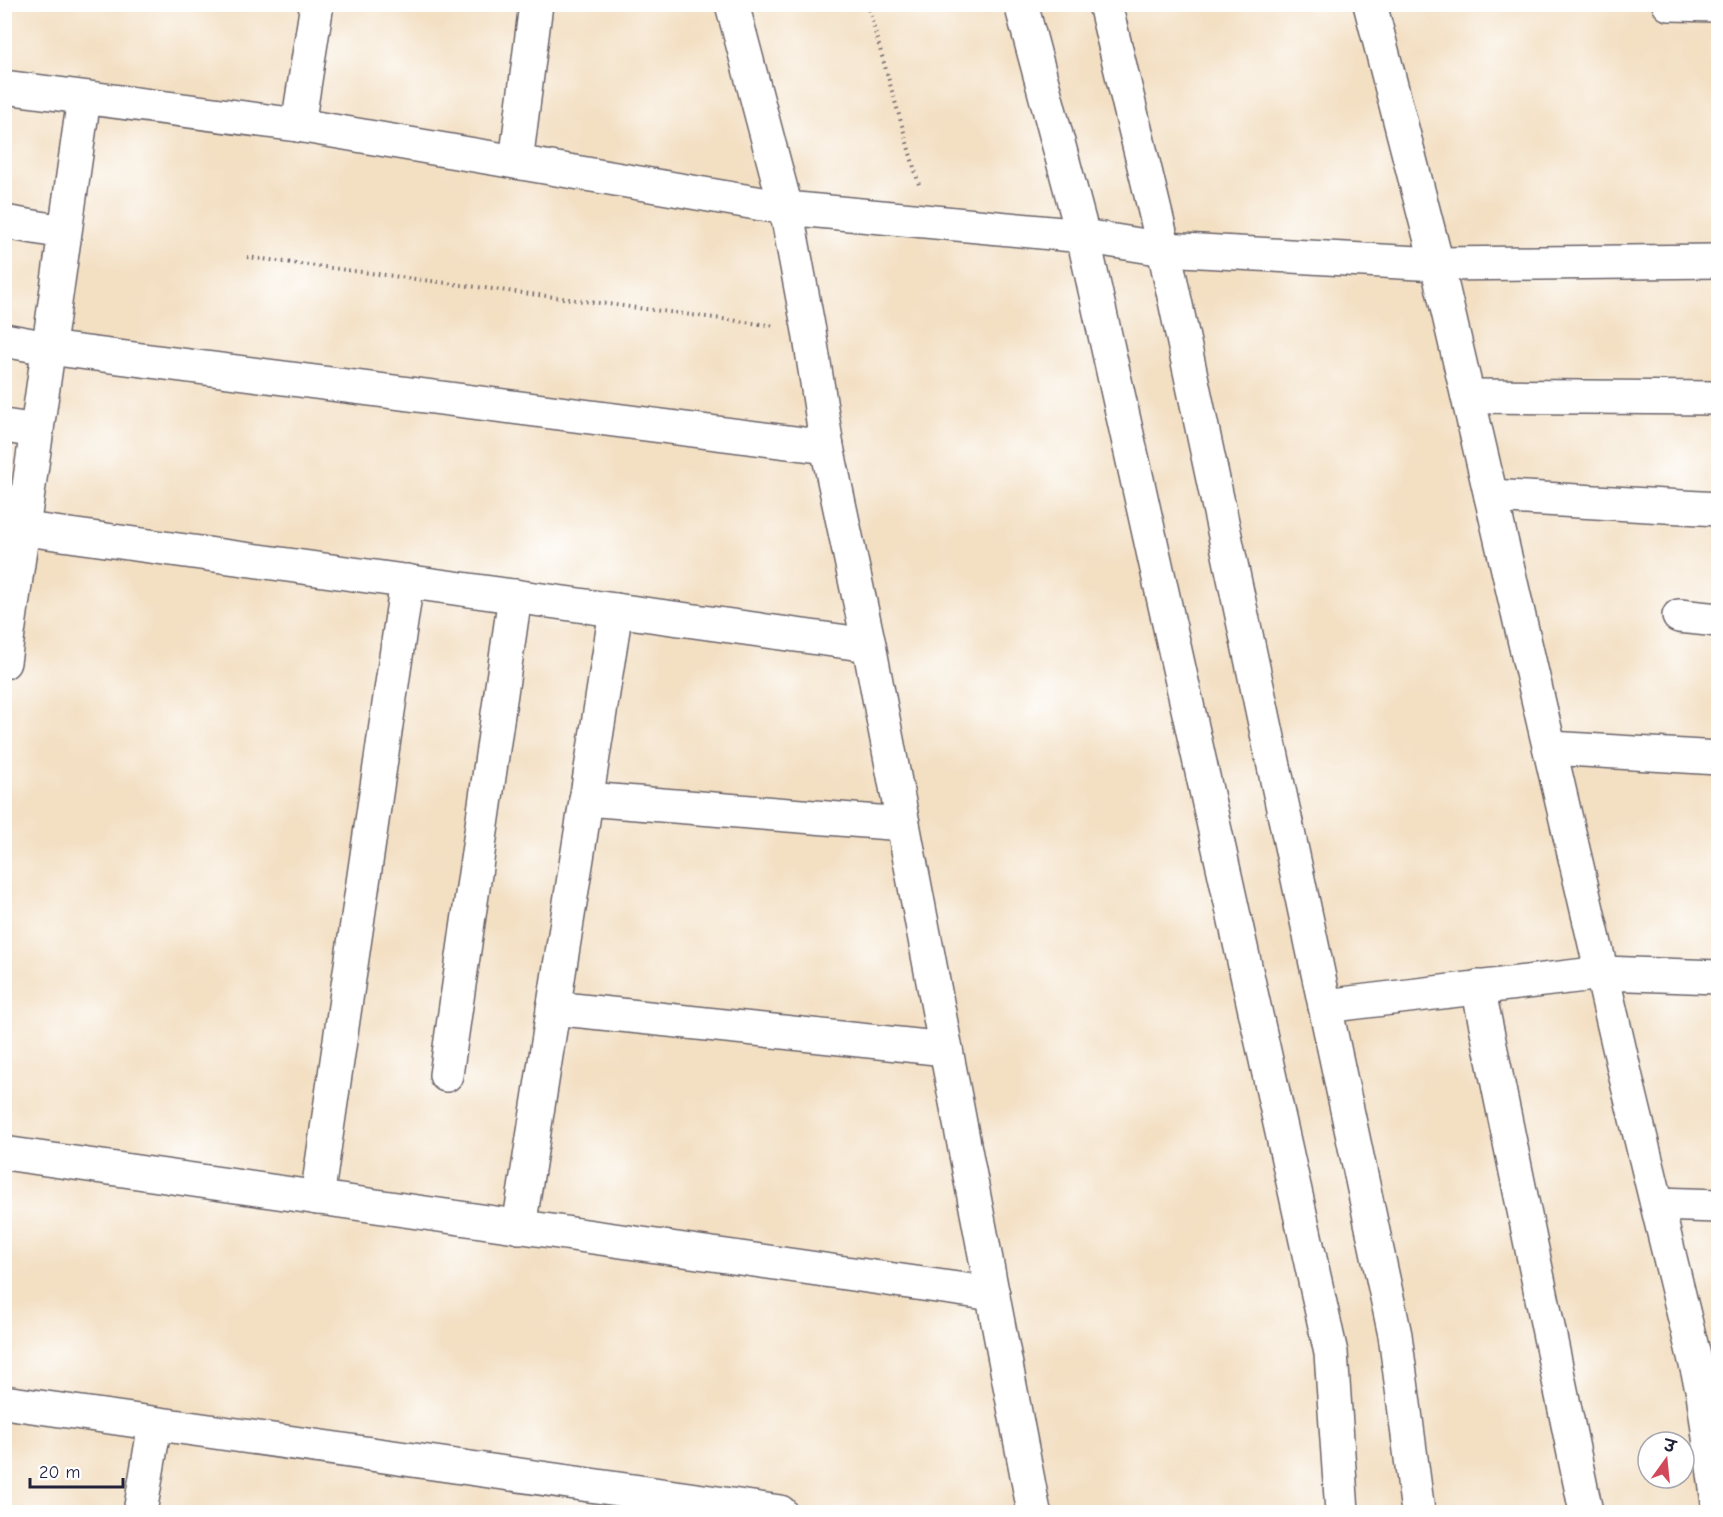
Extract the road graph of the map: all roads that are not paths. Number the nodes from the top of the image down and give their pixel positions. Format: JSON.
{"nodes":[{"id":1,"x":316,"y":4,"type":"edge"},
{"id":2,"x":536,"y":4,"type":"edge"},
{"id":3,"x":732,"y":4,"type":"edge"},
{"id":4,"x":1021,"y":4,"type":"edge"},
{"id":5,"x":1105,"y":4,"type":"edge"},
{"id":6,"x":1370,"y":4,"type":"edge"},
{"id":7,"x":1669,"y":4,"type":"edge"},
{"id":8,"x":1719,"y":5,"type":"edge"},
{"id":9,"x":4,"y":87,"type":"edge"},
{"id":10,"x":84,"y":98,"type":"junction"},
{"id":11,"x":298,"y":125,"type":"junction"},
{"id":12,"x":516,"y":162,"type":"junction"},
{"id":13,"x":786,"y":208,"type":"junction"},
{"id":14,"x":4,"y":222,"type":"edge"},
{"id":15,"x":64,"y":232,"type":"junction"},
{"id":16,"x":1083,"y":236,"type":"junction"},
{"id":17,"x":1164,"y":249,"type":"junction"},
{"id":18,"x":1719,"y":261,"type":"edge"},
{"id":19,"x":1437,"y":264,"type":"junction"},
{"id":20,"x":4,"y":340,"type":"edge"},
{"id":21,"x":48,"y":348,"type":"junction"},
{"id":22,"x":1468,"y":396,"type":"junction"},
{"id":23,"x":1719,"y":398,"type":"edge"},
{"id":24,"x":4,"y":426,"type":"edge"},
{"id":25,"x":37,"y":431,"type":"junction"},
{"id":26,"x":827,"y":447,"type":"junction"},
{"id":27,"x":1491,"y":496,"type":"junction"},
{"id":28,"x":1719,"y":509,"type":"edge"},
{"id":29,"x":14,"y":528,"type":"edge"},
{"id":30,"x":407,"y":581,"type":"junction"},
{"id":31,"x":516,"y":596,"type":"junction"},
{"id":32,"x":616,"y":610,"type":"junction"},
{"id":33,"x":1679,"y":616,"type":"dead end"},
{"id":34,"x":1719,"y":620,"type":"edge"},
{"id":35,"x":869,"y":645,"type":"junction"},
{"id":36,"x":4,"y":663,"type":"edge"},
{"id":37,"x":1550,"y":748,"type":"junction"},
{"id":38,"x":1719,"y":758,"type":"edge"},
{"id":39,"x":586,"y":799,"type":"junction"},
{"id":40,"x":903,"y":825,"type":"junction"},
{"id":41,"x":1602,"y":973,"type":"junction"},
{"id":42,"x":1719,"y":977,"type":"edge"},
{"id":43,"x":1478,"y":987,"type":"junction"},
{"id":44,"x":1325,"y":1006,"type":"junction"},
{"id":45,"x":553,"y":1008,"type":"junction"},
{"id":46,"x":946,"y":1049,"type":"junction"},
{"id":47,"x":446,"y":1075,"type":"dead end"},
{"id":48,"x":4,"y":1154,"type":"edge"},
{"id":49,"x":317,"y":1198,"type":"junction"},
{"id":50,"x":1657,"y":1204,"type":"junction"},
{"id":51,"x":1719,"y":1206,"type":"edge"},
{"id":52,"x":519,"y":1227,"type":"junction"},
{"id":53,"x":993,"y":1294,"type":"junction"},
{"id":54,"x":4,"y":1402,"type":"edge"},
{"id":55,"x":155,"y":1424,"type":"junction"},
{"id":56,"x":1719,"y":1503,"type":"edge"},
{"id":57,"x":1408,"y":1511,"type":"edge"},
{"id":58,"x":140,"y":1512,"type":"edge"},
{"id":59,"x":780,"y":1512,"type":"edge"},
{"id":60,"x":1034,"y":1512,"type":"edge"},
{"id":61,"x":1342,"y":1512,"type":"edge"},
{"id":62,"x":1586,"y":1512,"type":"edge"}],
"edges":[{"from":1,"to":11,"type":"street"},
{"from":2,"to":12,"type":"street"},
{"from":3,"to":13,"type":"street"},
{"from":4,"to":16,"type":"street"},
{"from":5,"to":17,"type":"street"},
{"from":6,"to":19,"type":"street"},
{"from":7,"to":8,"type":"street"},
{"from":9,"to":10,"type":"street"},
{"from":10,"to":11,"type":"street"},
{"from":10,"to":15,"type":"street"},
{"from":11,"to":12,"type":"street"},
{"from":12,"to":13,"type":"street"},
{"from":13,"to":16,"type":"street"},
{"from":13,"to":26,"type":"street"},
{"from":14,"to":15,"type":"street"},
{"from":15,"to":21,"type":"street"},
{"from":16,"to":17,"type":"street"},
{"from":16,"to":61,"type":"street"},
{"from":17,"to":19,"type":"street"},
{"from":17,"to":44,"type":"street"},
{"from":18,"to":19,"type":"street"},
{"from":19,"to":22,"type":"street"},
{"from":20,"to":21,"type":"street"},
{"from":21,"to":25,"type":"street"},
{"from":21,"to":26,"type":"street"},
{"from":22,"to":23,"type":"street"},
{"from":22,"to":27,"type":"street"},
{"from":24,"to":25,"type":"street"},
{"from":25,"to":29,"type":"street"},
{"from":26,"to":35,"type":"street"},
{"from":27,"to":28,"type":"street"},
{"from":27,"to":37,"type":"street"},
{"from":29,"to":30,"type":"street"},
{"from":29,"to":36,"type":"street"},
{"from":30,"to":31,"type":"street"},
{"from":30,"to":49,"type":"street"},
{"from":31,"to":32,"type":"street"},
{"from":31,"to":47,"type":"street"},
{"from":32,"to":35,"type":"street"},
{"from":32,"to":39,"type":"street"},
{"from":33,"to":34,"type":"street"},
{"from":35,"to":40,"type":"street"},
{"from":37,"to":38,"type":"street"},
{"from":37,"to":41,"type":"street"},
{"from":39,"to":40,"type":"street"},
{"from":39,"to":45,"type":"street"},
{"from":40,"to":46,"type":"street"},
{"from":41,"to":42,"type":"street"},
{"from":41,"to":43,"type":"street"},
{"from":41,"to":50,"type":"street"},
{"from":43,"to":44,"type":"street"},
{"from":43,"to":62,"type":"street"},
{"from":44,"to":57,"type":"street"},
{"from":45,"to":46,"type":"street"},
{"from":45,"to":52,"type":"street"},
{"from":46,"to":53,"type":"street"},
{"from":48,"to":49,"type":"street"},
{"from":49,"to":52,"type":"street"},
{"from":50,"to":51,"type":"street"},
{"from":50,"to":56,"type":"street"},
{"from":52,"to":53,"type":"street"},
{"from":53,"to":60,"type":"street"},
{"from":54,"to":55,"type":"street"},
{"from":55,"to":58,"type":"street"},
{"from":55,"to":59,"type":"street"}]}
